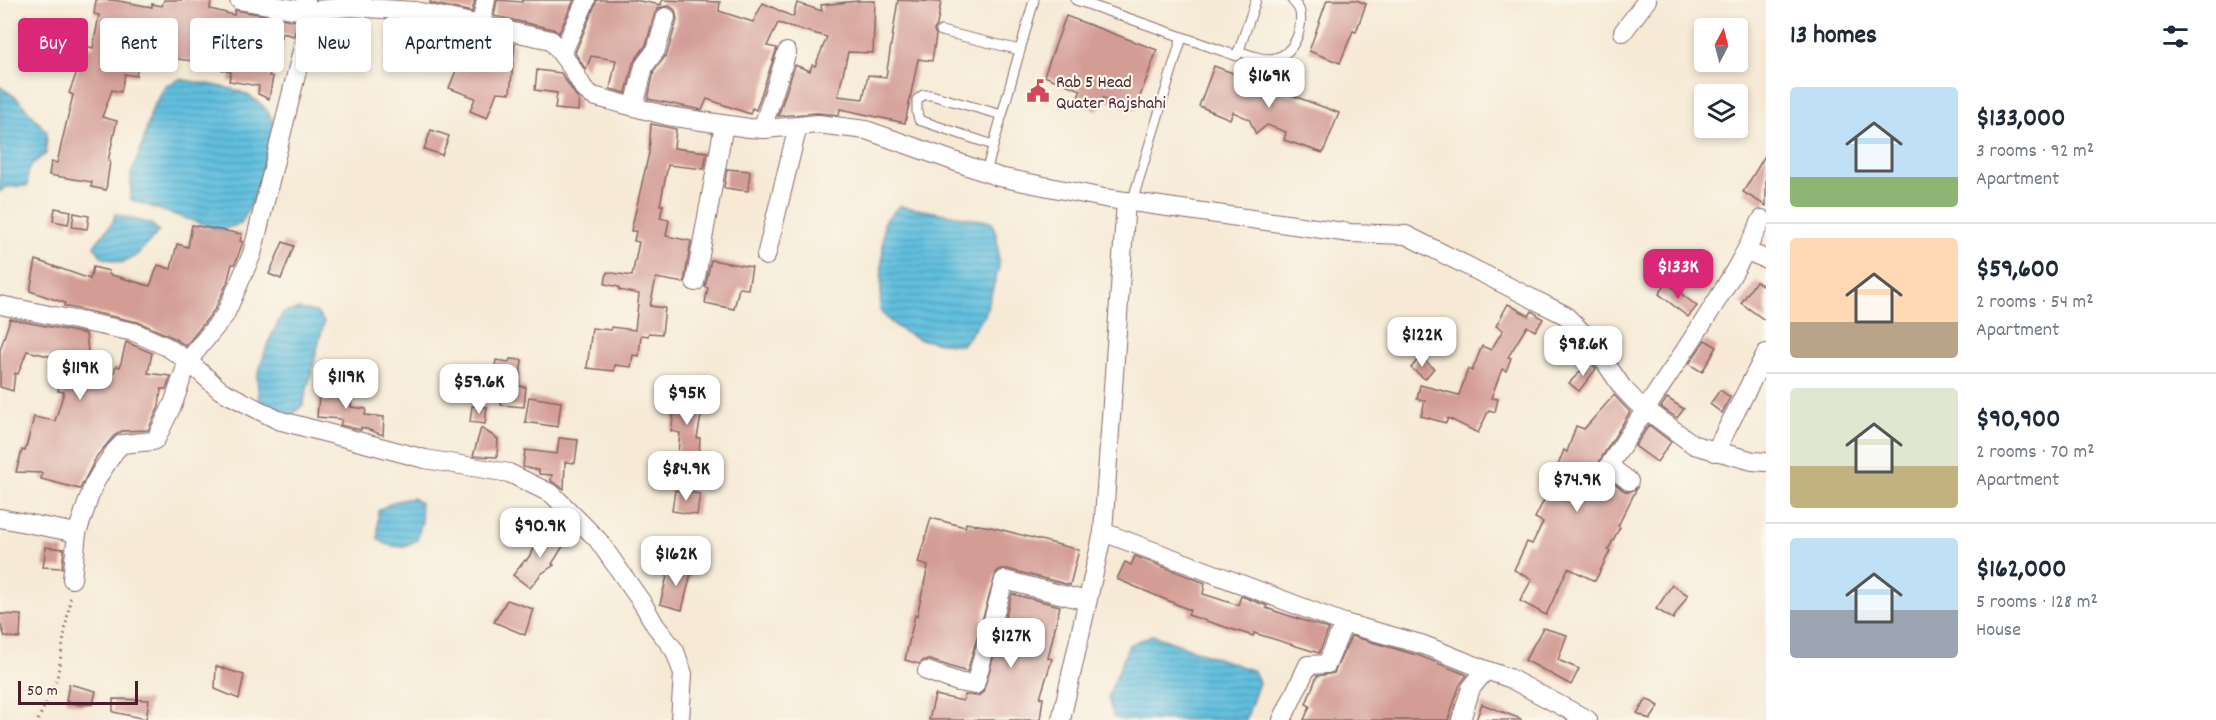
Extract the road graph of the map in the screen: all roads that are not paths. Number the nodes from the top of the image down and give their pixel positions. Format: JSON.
{"nodes":[{"id":1,"x":239,"y":0,"type":"edge"},
{"id":2,"x":486,"y":0,"type":"edge"},
{"id":3,"x":586,"y":0,"type":"edge"},
{"id":4,"x":1034,"y":0,"type":"edge"},
{"id":5,"x":1076,"y":0,"type":"edge"},
{"id":6,"x":1256,"y":0,"type":"edge"},
{"id":7,"x":1292,"y":0,"type":"edge"},
{"id":8,"x":1647,"y":0,"type":"edge"},
{"id":9,"x":306,"y":5,"type":"edge"},
{"id":10,"x":666,"y":17,"type":"dead end"},
{"id":11,"x":451,"y":18,"type":"edge"},
{"id":12,"x":482,"y":18,"type":"edge"},
{"id":13,"x":513,"y":31,"type":"edge"},
{"id":14,"x":941,"y":31,"type":"dead end"},
{"id":15,"x":1623,"y":32,"type":"dead end"},
{"id":16,"x":1182,"y":37,"type":"junction"},
{"id":17,"x":1020,"y":50,"type":"junction"},
{"id":18,"x":1238,"y":51,"type":"junction"},
{"id":19,"x":787,"y":52,"type":"dead end"},
{"id":20,"x":562,"y":54,"type":"junction"},
{"id":21,"x":634,"y":107,"type":"junction"},
{"id":22,"x":1002,"y":115,"type":"junction"},
{"id":23,"x":724,"y":125,"type":"junction"},
{"id":24,"x":798,"y":126,"type":"junction"},
{"id":25,"x":762,"y":129,"type":"junction"},
{"id":26,"x":993,"y":145,"type":"junction"},
{"id":27,"x":986,"y":172,"type":"junction"},
{"id":28,"x":1129,"y":202,"type":"junction"},
{"id":29,"x":1762,"y":219,"type":"dead end"},
{"id":30,"x":1746,"y":251,"type":"junction"},
{"id":31,"x":766,"y":256,"type":"dead end"},
{"id":32,"x":1766,"y":259,"type":"edge"},
{"id":33,"x":694,"y":282,"type":"dead end"},
{"id":34,"x":0,"y":305,"type":"edge"},
{"id":35,"x":1766,"y":352,"type":"edge"},
{"id":36,"x":188,"y":360,"type":"junction"},
{"id":37,"x":1645,"y":408,"type":"junction"},
{"id":38,"x":1715,"y":452,"type":"junction"},
{"id":39,"x":1766,"y":462,"type":"edge"},
{"id":40,"x":1629,"y":481,"type":"dead end"},
{"id":41,"x":0,"y":518,"type":"edge"},
{"id":42,"x":1103,"y":532,"type":"junction"},
{"id":43,"x":77,"y":533,"type":"junction"},
{"id":44,"x":72,"y":579,"type":"road end"},
{"id":45,"x":1087,"y":601,"type":"junction"},
{"id":46,"x":1344,"y":623,"type":"junction"},
{"id":47,"x":927,"y":670,"type":"dead end"},
{"id":48,"x":1486,"y":670,"type":"junction"},
{"id":49,"x":680,"y":720,"type":"edge"},
{"id":50,"x":1061,"y":720,"type":"edge"},
{"id":51,"x":1282,"y":720,"type":"edge"},
{"id":52,"x":1461,"y":720,"type":"edge"},
{"id":53,"x":1588,"y":720,"type":"edge"}],
"edges":[{"from":1,"to":9,"type":"street"},
{"from":2,"to":12,"type":"street"},
{"from":3,"to":20,"type":"street"},
{"from":4,"to":17,"type":"lane"},
{"from":5,"to":16,"type":"lane"},
{"from":6,"to":18,"type":"lane"},
{"from":7,"to":18,"type":"lane"},
{"from":8,"to":15,"type":"street"},
{"from":9,"to":11,"type":"street"},
{"from":9,"to":36,"type":"street"},
{"from":10,"to":21,"type":"street"},
{"from":13,"to":20,"type":"street"},
{"from":14,"to":17,"type":"lane"},
{"from":16,"to":18,"type":"lane"},
{"from":16,"to":28,"type":"lane"},
{"from":17,"to":22,"type":"lane"},
{"from":19,"to":25,"type":"street"},
{"from":20,"to":21,"type":"street"},
{"from":21,"to":23,"type":"street"},
{"from":22,"to":26,"type":"lane"},
{"from":22,"to":26,"type":"lane"},
{"from":23,"to":25,"type":"street"},
{"from":23,"to":33,"type":"street"},
{"from":24,"to":25,"type":"street"},
{"from":24,"to":27,"type":"street"},
{"from":24,"to":31,"type":"street"},
{"from":26,"to":27,"type":"lane"},
{"from":27,"to":28,"type":"street"},
{"from":28,"to":37,"type":"street"},
{"from":28,"to":42,"type":"street"},
{"from":29,"to":30,"type":"street"},
{"from":30,"to":32,"type":"street"},
{"from":30,"to":37,"type":"street"},
{"from":34,"to":36,"type":"street"},
{"from":35,"to":38,"type":"street"},
{"from":36,"to":43,"type":"street"},
{"from":36,"to":49,"type":"street"},
{"from":37,"to":38,"type":"street"},
{"from":37,"to":40,"type":"street"},
{"from":38,"to":39,"type":"street"},
{"from":41,"to":43,"type":"street"},
{"from":42,"to":45,"type":"street"},
{"from":42,"to":46,"type":"street"},
{"from":43,"to":44,"type":"street"},
{"from":45,"to":47,"type":"street"},
{"from":45,"to":50,"type":"street"},
{"from":46,"to":48,"type":"street"},
{"from":46,"to":51,"type":"street"},
{"from":48,"to":52,"type":"street"},
{"from":48,"to":53,"type":"street"}]}
